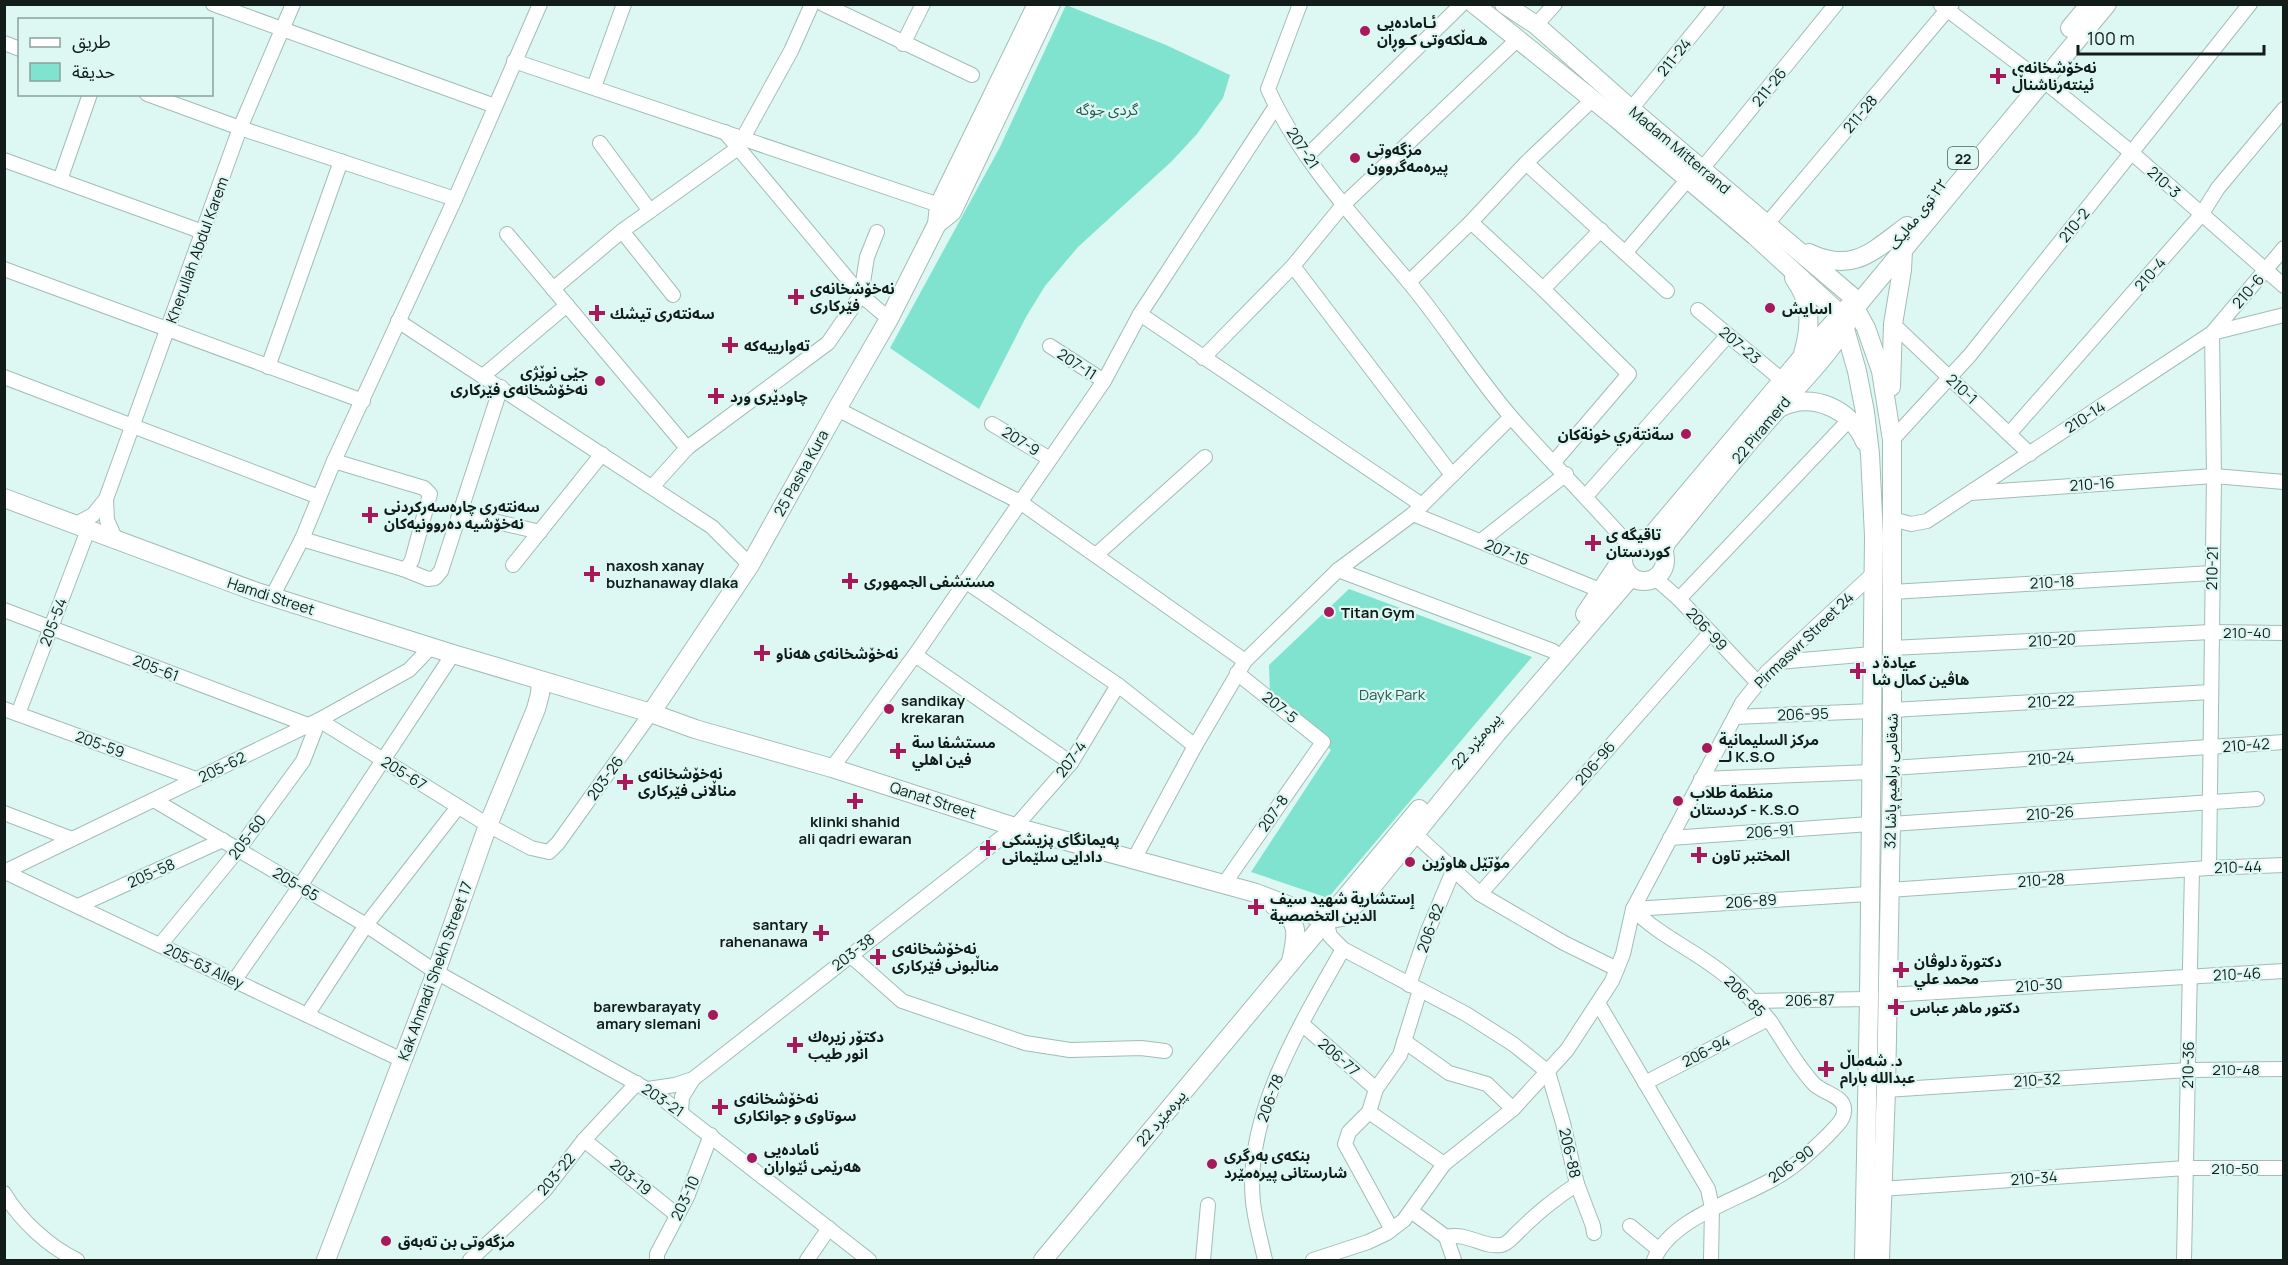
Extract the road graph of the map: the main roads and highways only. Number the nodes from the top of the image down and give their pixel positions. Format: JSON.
{"nodes":[{"id":1,"x":1037,"y":4,"type":"edge"},
{"id":2,"x":1051,"y":4,"type":"edge"},
{"id":3,"x":1474,"y":4,"type":"edge"},
{"id":4,"x":1504,"y":4,"type":"edge"},
{"id":5,"x":2090,"y":4,"type":"edge"},
{"id":6,"x":2107,"y":4,"type":"edge"},
{"id":7,"x":2038,"y":77,"type":"junction"},
{"id":8,"x":1695,"y":174,"type":"junction"},
{"id":9,"x":937,"y":225,"type":"junction"},
{"id":10,"x":1907,"y":226,"type":"junction"},
{"id":11,"x":1779,"y":247,"type":"junction"},
{"id":12,"x":1903,"y":250,"type":"junction"},
{"id":13,"x":1849,"y":313,"type":"junction"},
{"id":14,"x":1803,"y":356,"type":"junction"},
{"id":15,"x":1777,"y":409,"type":"junction"},
{"id":16,"x":1890,"y":415,"type":"junction"},
{"id":17,"x":1870,"y":454,"type":"junction"},
{"id":18,"x":4,"y":498,"type":"edge"},
{"id":19,"x":1648,"y":540,"type":"junction"},
{"id":20,"x":1664,"y":550,"type":"junction"},
{"id":21,"x":1626,"y":552,"type":"junction"},
{"id":22,"x":1631,"y":578,"type":"junction"},
{"id":23,"x":541,"y":681,"type":"junction"},
{"id":24,"x":651,"y":713,"type":"junction"},
{"id":25,"x":1256,"y":893,"type":"junction"},
{"id":26,"x":1326,"y":920,"type":"junction"},
{"id":27,"x":1291,"y":962,"type":"junction"},
{"id":28,"x":326,"y":1260,"type":"edge"},
{"id":29,"x":1043,"y":1260,"type":"edge"},
{"id":30,"x":1864,"y":1260,"type":"edge"},
{"id":31,"x":1880,"y":1260,"type":"edge"}],
"edges":[{"from":1,"to":9,"type":"main road","name":"25 Pasha Kura"},
{"from":2,"to":9,"type":"main road","name":"25 Pasha Kura"},
{"from":3,"to":8,"type":"main road","name":"Madam Mitterrand"},
{"from":4,"to":8,"type":"main road","name":"Madam Mitterrand"},
{"from":5,"to":7,"type":"main road","name":"٢٢ توی مەلیک","number":"22"},
{"from":6,"to":7,"type":"main road","name":"٢٢ توی مەلیک","number":"22"},
{"from":7,"to":10,"type":"main road","name":"٢٢ توی مەلیک","number":"22"},
{"from":7,"to":12,"type":"main road","name":"٢٢ توی مەلیک","number":"22"},
{"from":8,"to":11,"type":"main road","name":"Madam Mitterrand"},
{"from":8,"to":11,"type":"main road","name":"Madam Mitterrand"},
{"from":9,"to":24,"type":"main road","name":"25 Pasha Kura"},
{"from":10,"to":11,"type":"main road"},
{"from":10,"to":13,"type":"main road","name":"٢٢ توی مەلیک","number":"22"},
{"from":11,"to":13,"type":"main road"},
{"from":11,"to":14,"type":"main road"},
{"from":12,"to":13,"type":"main road","name":"٢٢ توی مەلیک","number":"22"},
{"from":12,"to":16,"type":"main road"},
{"from":13,"to":14,"type":"main road"},
{"from":13,"to":15,"type":"main road","name":"22 Piramerd"},
{"from":13,"to":16,"type":"main road","name":"شەقامی براهیم پاشا 32"},
{"from":13,"to":17,"type":"main road","name":"شەقامی براهیم پاشا 32"},
{"from":14,"to":19,"type":"main road"},
{"from":15,"to":17,"type":"main road"},
{"from":15,"to":20,"type":"main road","name":"22 Piramerd"},
{"from":16,"to":31,"type":"main road","name":"شەقامی براهیم پاشا 32"},
{"from":17,"to":30,"type":"main road","name":"شەقامی براهیم پاشا 32"},
{"from":18,"to":23,"type":"main road","name":"Hamdi Street"},
{"from":19,"to":20,"type":"main road"},
{"from":19,"to":21,"type":"main road"},
{"from":20,"to":22,"type":"main road"},
{"from":21,"to":22,"type":"main road"},
{"from":21,"to":26,"type":"main road","name":"22 پیرەمێرد"},
{"from":22,"to":26,"type":"main road","name":"22 پیرەمێرد"},
{"from":23,"to":24,"type":"main road","name":"Qanat Street"},
{"from":23,"to":28,"type":"main road","name":"Kak Ahmadi Shekh Street 17"},
{"from":24,"to":25,"type":"main road","name":"Qanat Street"},
{"from":25,"to":26,"type":"main road","name":"Qanat Street"},
{"from":25,"to":27,"type":"main road"},
{"from":26,"to":27,"type":"main road","name":"22 پیرەمێرد"},
{"from":27,"to":29,"type":"main road","name":"22 پیرەمێرد"}]}
